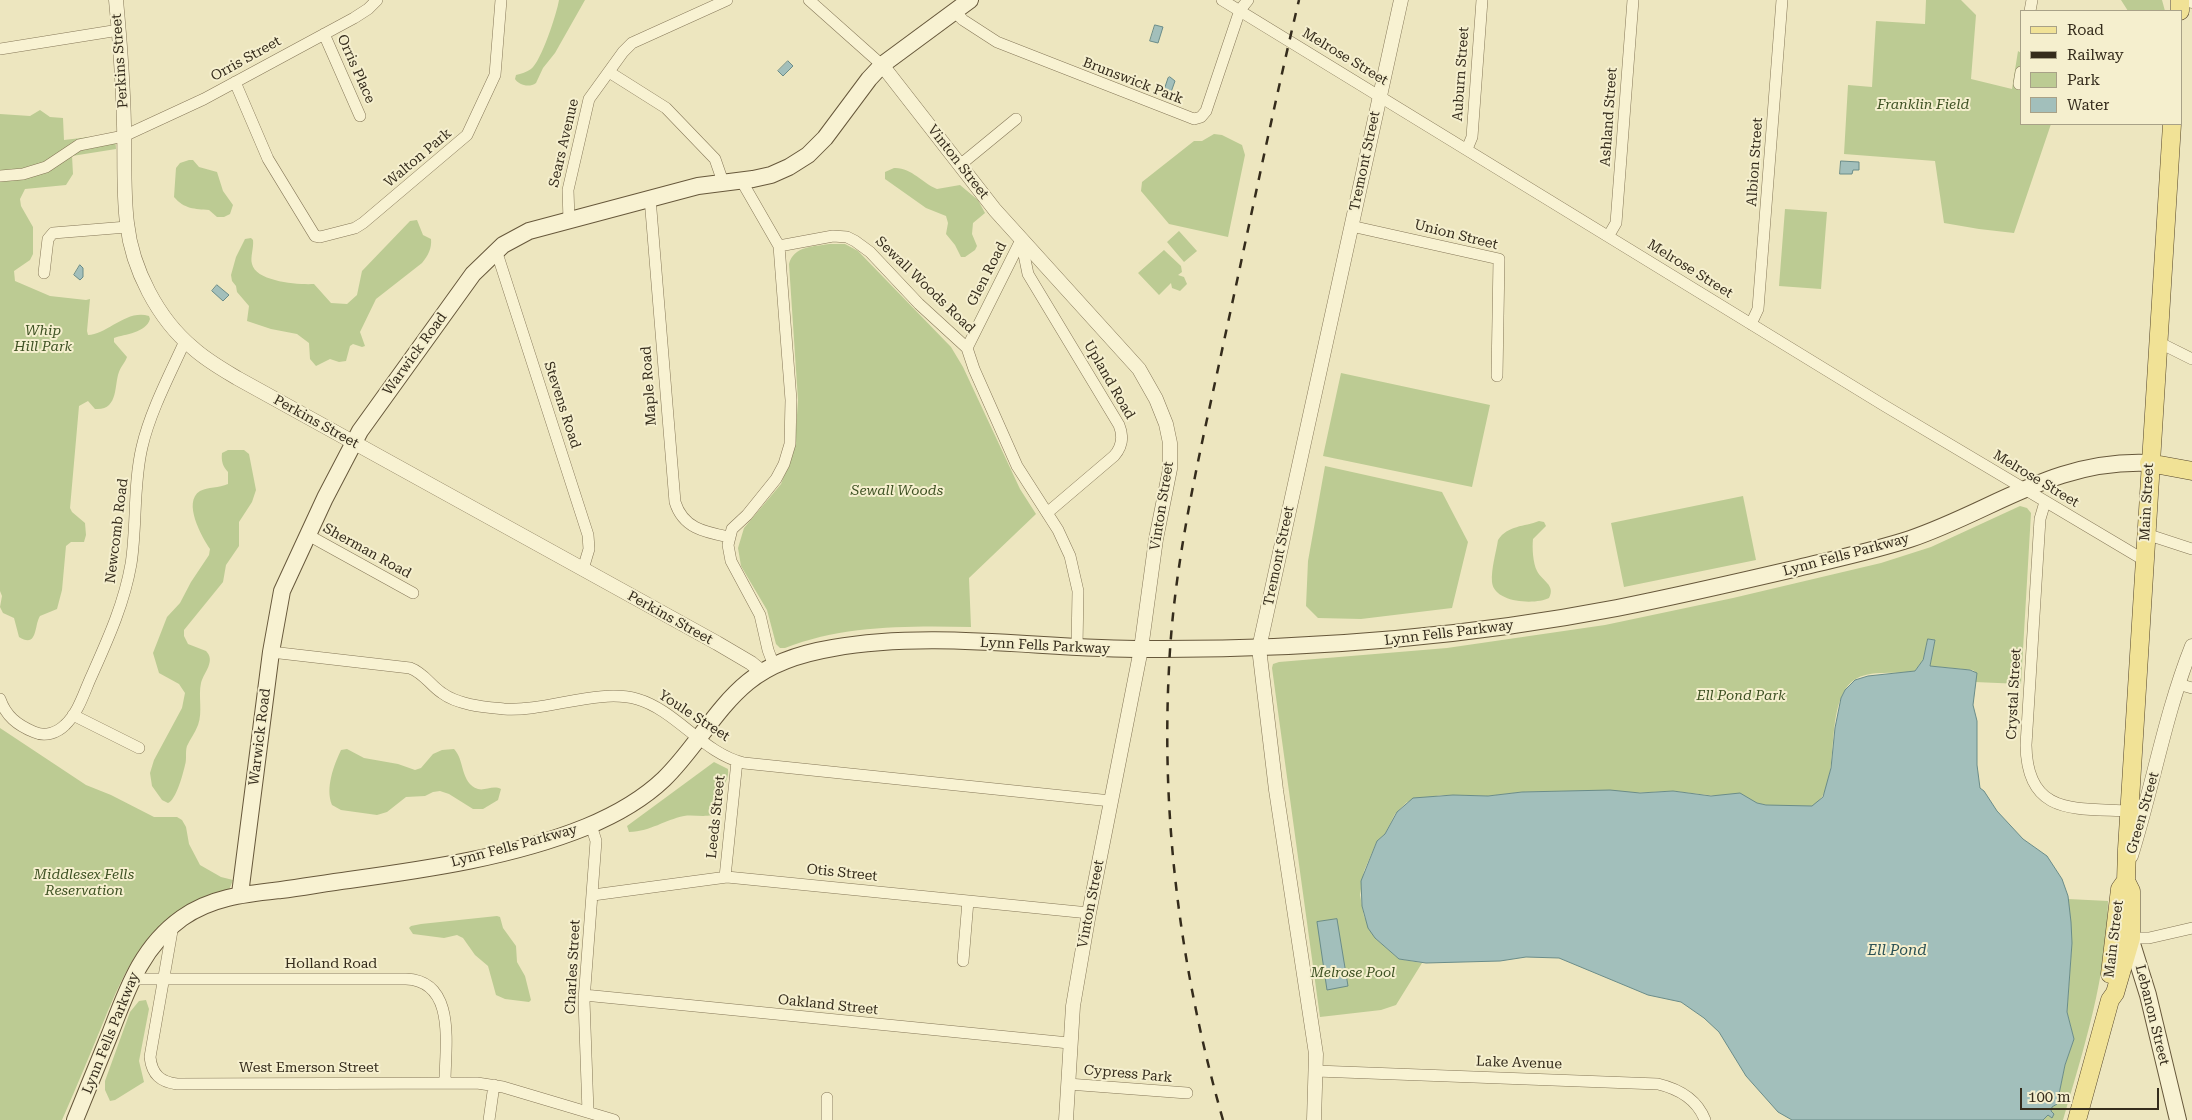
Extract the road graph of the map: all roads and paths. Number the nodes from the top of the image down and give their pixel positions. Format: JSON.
{"nodes":[{"id":1,"x":116,"y":0,"type":"edge"},
{"id":2,"x":377,"y":0,"type":"edge"},
{"id":3,"x":502,"y":0,"type":"edge"},
{"id":4,"x":728,"y":0,"type":"edge"},
{"id":5,"x":810,"y":0,"type":"edge"},
{"id":6,"x":970,"y":0,"type":"edge"},
{"id":7,"x":1222,"y":0,"type":"edge"},
{"id":8,"x":1248,"y":0,"type":"edge"},
{"id":9,"x":1401,"y":0,"type":"edge"},
{"id":10,"x":1482,"y":0,"type":"edge"},
{"id":11,"x":1633,"y":0,"type":"edge"},
{"id":12,"x":1782,"y":0,"type":"edge"},
{"id":13,"x":1240,"y":10,"type":"junction"},
{"id":14,"x":955,"y":12,"type":"junction"},
{"id":15,"x":119,"y":30,"type":"junction"},
{"id":16,"x":324,"y":34,"type":"junction"},
{"id":17,"x":0,"y":49,"type":"edge"},
{"id":18,"x":882,"y":65,"type":"junction"},
{"id":19,"x":609,"y":72,"type":"junction"},
{"id":20,"x":2020,"y":78,"type":"edge"},
{"id":21,"x":235,"y":82,"type":"junction"},
{"id":22,"x":2019,"y":84,"type":"dead end"},
{"id":23,"x":1380,"y":96,"type":"junction"},
{"id":24,"x":360,"y":116,"type":"dead end"},
{"id":25,"x":1016,"y":118,"type":"dead end"},
{"id":26,"x":2172,"y":125,"type":"edge"},
{"id":27,"x":124,"y":136,"type":"junction"},
{"id":28,"x":1466,"y":149,"type":"junction"},
{"id":29,"x":960,"y":165,"type":"junction"},
{"id":30,"x":0,"y":176,"type":"edge"},
{"id":31,"x":742,"y":180,"type":"junction"},
{"id":32,"x":723,"y":182,"type":"junction"},
{"id":33,"x":650,"y":198,"type":"junction"},
{"id":34,"x":569,"y":220,"type":"junction"},
{"id":35,"x":1351,"y":226,"type":"junction"},
{"id":36,"x":127,"y":227,"type":"junction"},
{"id":37,"x":1609,"y":235,"type":"junction"},
{"id":38,"x":1021,"y":240,"type":"junction"},
{"id":39,"x":778,"y":246,"type":"junction"},
{"id":40,"x":496,"y":250,"type":"junction"},
{"id":41,"x":44,"y":273,"type":"dead end"},
{"id":42,"x":1751,"y":324,"type":"junction"},
{"id":43,"x":185,"y":341,"type":"junction"},
{"id":44,"x":2158,"y":342,"type":"junction"},
{"id":45,"x":967,"y":348,"type":"junction"},
{"id":46,"x":2192,"y":359,"type":"edge"},
{"id":47,"x":1497,"y":376,"type":"dead end"},
{"id":48,"x":353,"y":442,"type":"junction"},
{"id":49,"x":2150,"y":463,"type":"junction"},
{"id":50,"x":2192,"y":471,"type":"edge"},
{"id":51,"x":2023,"y":488,"type":"junction"},
{"id":52,"x":2045,"y":502,"type":"junction"},
{"id":53,"x":1047,"y":513,"type":"junction"},
{"id":54,"x":2146,"y":534,"type":"junction"},
{"id":55,"x":308,"y":535,"type":"junction"},
{"id":56,"x":729,"y":537,"type":"junction"},
{"id":57,"x":2192,"y":549,"type":"edge"},
{"id":58,"x":2144,"y":560,"type":"junction"},
{"id":59,"x":583,"y":569,"type":"junction"},
{"id":60,"x":412,"y":593,"type":"dead end"},
{"id":61,"x":2192,"y":646,"type":"edge"},
{"id":62,"x":1077,"y":647,"type":"junction"},
{"id":63,"x":1259,"y":648,"type":"junction"},
{"id":64,"x":1141,"y":649,"type":"junction"},
{"id":65,"x":271,"y":652,"type":"junction"},
{"id":66,"x":768,"y":669,"type":"junction"},
{"id":67,"x":2178,"y":684,"type":"junction"},
{"id":68,"x":2192,"y":688,"type":"edge"},
{"id":69,"x":0,"y":699,"type":"edge"},
{"id":70,"x":73,"y":715,"type":"junction"},
{"id":71,"x":698,"y":738,"type":"junction"},
{"id":72,"x":139,"y":748,"type":"dead end"},
{"id":73,"x":2160,"y":753,"type":"junction"},
{"id":74,"x":737,"y":761,"type":"junction"},
{"id":75,"x":2131,"y":775,"type":"junction"},
{"id":76,"x":1111,"y":802,"type":"junction"},
{"id":77,"x":2129,"y":811,"type":"junction"},
{"id":78,"x":591,"y":825,"type":"junction"},
{"id":79,"x":725,"y":877,"type":"junction"},
{"id":80,"x":2126,"y":877,"type":"junction"},
{"id":81,"x":240,"y":894,"type":"junction"},
{"id":82,"x":592,"y":895,"type":"junction"},
{"id":83,"x":968,"y":901,"type":"junction"},
{"id":84,"x":1088,"y":913,"type":"junction"},
{"id":85,"x":2118,"y":913,"type":"junction"},
{"id":86,"x":174,"y":925,"type":"junction"},
{"id":87,"x":2192,"y":928,"type":"edge"},
{"id":88,"x":2131,"y":938,"type":"junction"},
{"id":89,"x":964,"y":960,"type":"dead end"},
{"id":90,"x":132,"y":979,"type":"junction"},
{"id":91,"x":163,"y":981,"type":"junction"},
{"id":92,"x":584,"y":996,"type":"junction"},
{"id":93,"x":2110,"y":1000,"type":"junction"},
{"id":94,"x":1069,"y":1044,"type":"junction"},
{"id":95,"x":1316,"y":1070,"type":"junction"},
{"id":96,"x":445,"y":1082,"type":"junction"},
{"id":97,"x":1068,"y":1084,"type":"junction"},
{"id":98,"x":494,"y":1085,"type":"junction"},
{"id":99,"x":1187,"y":1093,"type":"dead end"},
{"id":100,"x":827,"y":1098,"type":"dead end"},
{"id":101,"x":588,"y":1112,"type":"junction"},
{"id":102,"x":75,"y":1120,"type":"edge"},
{"id":103,"x":489,"y":1120,"type":"edge"},
{"id":104,"x":614,"y":1120,"type":"edge"},
{"id":105,"x":826,"y":1120,"type":"edge"},
{"id":106,"x":1066,"y":1120,"type":"edge"},
{"id":107,"x":1314,"y":1120,"type":"edge"},
{"id":108,"x":1705,"y":1120,"type":"edge"},
{"id":109,"x":2077,"y":1120,"type":"edge"},
{"id":110,"x":2178,"y":1120,"type":"edge"}],
"edges":[{"from":1,"to":15,"type":"street","name":"Perkins Street"},
{"from":2,"to":16,"type":"street","name":"Orris Street"},
{"from":3,"to":21,"type":"street","name":"Walton Park"},
{"from":4,"to":19,"type":"street","name":"Sears Avenue"},
{"from":5,"to":18,"type":"street"},
{"from":6,"to":14,"type":"main road"},
{"from":7,"to":13,"type":"street","name":"Melrose Street"},
{"from":8,"to":13,"type":"street"},
{"from":9,"to":23,"type":"street","name":"Tremont Street"},
{"from":10,"to":28,"type":"street","name":"Auburn Street"},
{"from":11,"to":37,"type":"street","name":"Ashland Street"},
{"from":12,"to":42,"type":"street","name":"Albion Street"},
{"from":13,"to":14,"type":"street","name":"Brunswick Park"},
{"from":13,"to":23,"type":"street","name":"Melrose Street"},
{"from":14,"to":18,"type":"main road"},
{"from":15,"to":17,"type":"street"},
{"from":15,"to":27,"type":"street","name":"Perkins Street"},
{"from":16,"to":21,"type":"street","name":"Orris Street"},
{"from":16,"to":24,"type":"street","name":"Orris Place"},
{"from":18,"to":29,"type":"street","name":"Vinton Street"},
{"from":18,"to":31,"type":"main road","name":"Warwick Road"},
{"from":19,"to":32,"type":"street"},
{"from":19,"to":34,"type":"street","name":"Sears Avenue"},
{"from":20,"to":22,"type":"street"},
{"from":21,"to":27,"type":"street","name":"Orris Street"},
{"from":23,"to":28,"type":"street","name":"Melrose Street"},
{"from":23,"to":35,"type":"street","name":"Tremont Street"},
{"from":25,"to":29,"type":"street"},
{"from":26,"to":44,"type":"main road","name":"Main Street"},
{"from":27,"to":30,"type":"street","name":"Orris Street"},
{"from":27,"to":36,"type":"street","name":"Perkins Street"},
{"from":28,"to":37,"type":"street","name":"Melrose Street"},
{"from":29,"to":38,"type":"street","name":"Vinton Street"},
{"from":31,"to":32,"type":"main road","name":"Warwick Road"},
{"from":31,"to":39,"type":"street"},
{"from":32,"to":33,"type":"main road","name":"Warwick Road"},
{"from":33,"to":34,"type":"main road","name":"Warwick Road"},
{"from":33,"to":56,"type":"street","name":"Maple Road"},
{"from":34,"to":40,"type":"main road","name":"Warwick Road"},
{"from":35,"to":47,"type":"street","name":"Union Street"},
{"from":35,"to":63,"type":"street","name":"Tremont Street"},
{"from":36,"to":41,"type":"street"},
{"from":36,"to":43,"type":"street","name":"Perkins Street"},
{"from":37,"to":42,"type":"street","name":"Melrose Street"},
{"from":38,"to":45,"type":"street","name":"Glen Road"},
{"from":38,"to":53,"type":"street","name":"Upland Road"},
{"from":38,"to":64,"type":"street","name":"Vinton Street"},
{"from":39,"to":45,"type":"street","name":"Sewall Woods Road"},
{"from":39,"to":56,"type":"street"},
{"from":40,"to":48,"type":"main road","name":"Warwick Road"},
{"from":40,"to":59,"type":"street","name":"Stevens Road"},
{"from":42,"to":51,"type":"street","name":"Melrose Street"},
{"from":43,"to":48,"type":"street","name":"Perkins Street"},
{"from":43,"to":70,"type":"street","name":"Newcomb Road"},
{"from":44,"to":46,"type":"street"},
{"from":44,"to":49,"type":"main road","name":"Main Street"},
{"from":45,"to":53,"type":"street","name":"Sewall Woods Road"},
{"from":48,"to":55,"type":"main road","name":"Warwick Road"},
{"from":48,"to":59,"type":"street","name":"Perkins Street"},
{"from":49,"to":50,"type":"main road","name":"Lynn Fells Parkway"},
{"from":49,"to":51,"type":"main road","name":"Lynn Fells Parkway"},
{"from":49,"to":54,"type":"main road","name":"Main Street"},
{"from":51,"to":52,"type":"street","name":"Melrose Street"},
{"from":51,"to":63,"type":"main road","name":"Lynn Fells Parkway"},
{"from":52,"to":58,"type":"street","name":"Melrose Street"},
{"from":52,"to":77,"type":"street","name":"Crystal Street"},
{"from":53,"to":62,"type":"street","name":"Sewall Woods Road"},
{"from":54,"to":57,"type":"street"},
{"from":54,"to":58,"type":"main road","name":"Main Street"},
{"from":55,"to":60,"type":"street","name":"Sherman Road"},
{"from":55,"to":65,"type":"main road","name":"Warwick Road"},
{"from":56,"to":66,"type":"street"},
{"from":58,"to":75,"type":"main road","name":"Main Street"},
{"from":59,"to":66,"type":"street","name":"Perkins Street"},
{"from":61,"to":67,"type":"street","name":"Green Street"},
{"from":62,"to":64,"type":"main road","name":"Lynn Fells Parkway"},
{"from":62,"to":66,"type":"main road","name":"Lynn Fells Parkway"},
{"from":63,"to":64,"type":"main road","name":"Lynn Fells Parkway"},
{"from":63,"to":95,"type":"street","name":"Tremont Street"},
{"from":64,"to":76,"type":"street","name":"Vinton Street"},
{"from":65,"to":71,"type":"street","name":"Youle Street"},
{"from":65,"to":81,"type":"main road","name":"Warwick Road"},
{"from":66,"to":71,"type":"main road","name":"Lynn Fells Parkway"},
{"from":67,"to":68,"type":"street"},
{"from":67,"to":73,"type":"street","name":"Green Street"},
{"from":69,"to":70,"type":"street","name":"Newcomb Road"},
{"from":70,"to":72,"type":"street"},
{"from":71,"to":74,"type":"street","name":"Youle Street"},
{"from":71,"to":78,"type":"main road","name":"Lynn Fells Parkway"},
{"from":73,"to":75,"type":"street","name":"Green Street"},
{"from":73,"to":80,"type":"street","name":"Green Street"},
{"from":74,"to":76,"type":"street","name":"Youle Street"},
{"from":74,"to":79,"type":"street","name":"Leeds Street"},
{"from":75,"to":77,"type":"main road","name":"Main Street"},
{"from":76,"to":84,"type":"street","name":"Vinton Street"},
{"from":77,"to":80,"type":"main road","name":"Main Street"},
{"from":78,"to":81,"type":"main road","name":"Lynn Fells Parkway"},
{"from":78,"to":82,"type":"street","name":"Charles Street"},
{"from":79,"to":82,"type":"street","name":"Otis Street"},
{"from":79,"to":83,"type":"street","name":"Otis Street"},
{"from":80,"to":85,"type":"main road","name":"Main Street"},
{"from":80,"to":88,"type":"main road","name":"Main Street"},
{"from":81,"to":86,"type":"main road","name":"Lynn Fells Parkway"},
{"from":82,"to":92,"type":"street","name":"Charles Street"},
{"from":83,"to":84,"type":"street","name":"Otis Street"},
{"from":83,"to":89,"type":"street"},
{"from":84,"to":94,"type":"street","name":"Vinton Street"},
{"from":85,"to":88,"type":"main road","name":"Lebanon Street"},
{"from":85,"to":93,"type":"main road","name":"Main Street"},
{"from":86,"to":90,"type":"main road","name":"Lynn Fells Parkway"},
{"from":86,"to":91,"type":"street","name":"West Emerson Street"},
{"from":87,"to":88,"type":"street"},
{"from":88,"to":93,"type":"main road","name":"Main Street"},
{"from":88,"to":110,"type":"main road","name":"Lebanon Street"},
{"from":90,"to":91,"type":"street","name":"Holland Road"},
{"from":90,"to":102,"type":"main road","name":"Lynn Fells Parkway"},
{"from":91,"to":96,"type":"street","name":"Holland Road"},
{"from":91,"to":96,"type":"street","name":"West Emerson Street"},
{"from":92,"to":94,"type":"street","name":"Oakland Street"},
{"from":92,"to":101,"type":"street","name":"Charles Street"},
{"from":93,"to":109,"type":"main road","name":"Main Street"},
{"from":94,"to":97,"type":"street","name":"Vinton Street"},
{"from":95,"to":107,"type":"street","name":"Tremont Street"},
{"from":95,"to":108,"type":"street","name":"Lake Avenue"},
{"from":96,"to":98,"type":"street","name":"West Emerson Street"},
{"from":97,"to":99,"type":"street","name":"Cypress Park"},
{"from":97,"to":106,"type":"street","name":"Vinton Street"},
{"from":98,"to":101,"type":"street","name":"West Emerson Street"},
{"from":98,"to":103,"type":"street"},
{"from":100,"to":105,"type":"street"},
{"from":101,"to":104,"type":"street","name":"West Emerson Street"}]}
